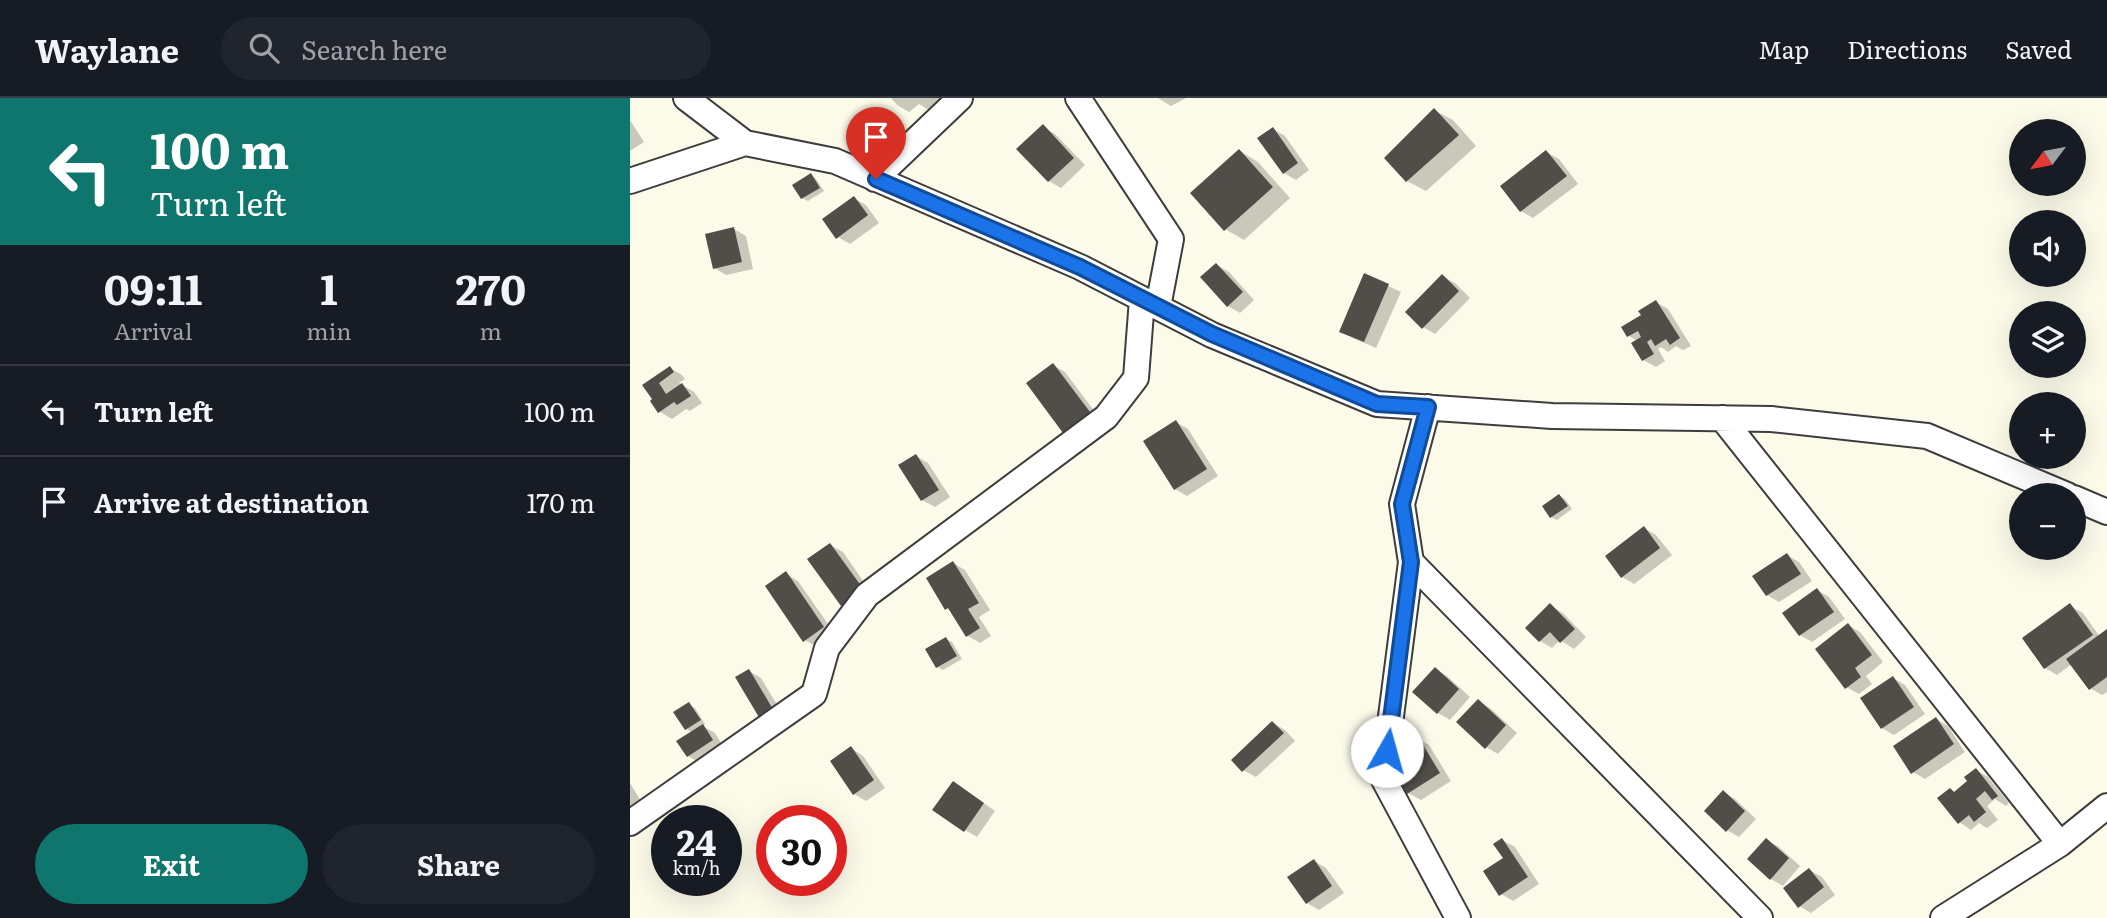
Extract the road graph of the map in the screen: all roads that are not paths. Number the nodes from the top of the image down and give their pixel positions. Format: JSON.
{"nodes":[{"id":1,"x":687,"y":98,"type":"edge"},
{"id":2,"x":960,"y":98,"type":"edge"},
{"id":3,"x":1078,"y":98,"type":"edge"},
{"id":4,"x":745,"y":144,"type":"junction"},
{"id":5,"x":876,"y":179,"type":"junction"},
{"id":6,"x":630,"y":181,"type":"edge"},
{"id":7,"x":1150,"y":303,"type":"junction"},
{"id":8,"x":1428,"y":407,"type":"junction"},
{"id":9,"x":1721,"y":418,"type":"junction"},
{"id":10,"x":2039,"y":483,"type":"edge"},
{"id":11,"x":2086,"y":503,"type":"edge"},
{"id":12,"x":2107,"y":512,"type":"edge"},
{"id":13,"x":1411,"y":562,"type":"junction"},
{"id":14,"x":2107,"y":806,"type":"edge"},
{"id":15,"x":630,"y":823,"type":"edge"},
{"id":16,"x":2060,"y":844,"type":"junction"},
{"id":17,"x":1458,"y":918,"type":"edge"},
{"id":18,"x":1760,"y":918,"type":"edge"},
{"id":19,"x":1943,"y":918,"type":"edge"}],
"edges":[{"from":1,"to":4,"type":"street"},
{"from":2,"to":5,"type":"street"},
{"from":3,"to":7,"type":"street"},
{"from":4,"to":5,"type":"street"},
{"from":4,"to":6,"type":"street"},
{"from":5,"to":7,"type":"street"},
{"from":7,"to":8,"type":"street"},
{"from":7,"to":15,"type":"street"},
{"from":8,"to":9,"type":"street"},
{"from":8,"to":13,"type":"street"},
{"from":9,"to":10,"type":"street"},
{"from":9,"to":16,"type":"street"},
{"from":11,"to":12,"type":"street"},
{"from":13,"to":17,"type":"street"},
{"from":13,"to":18,"type":"street"},
{"from":14,"to":16,"type":"street"},
{"from":16,"to":19,"type":"street"}]}
